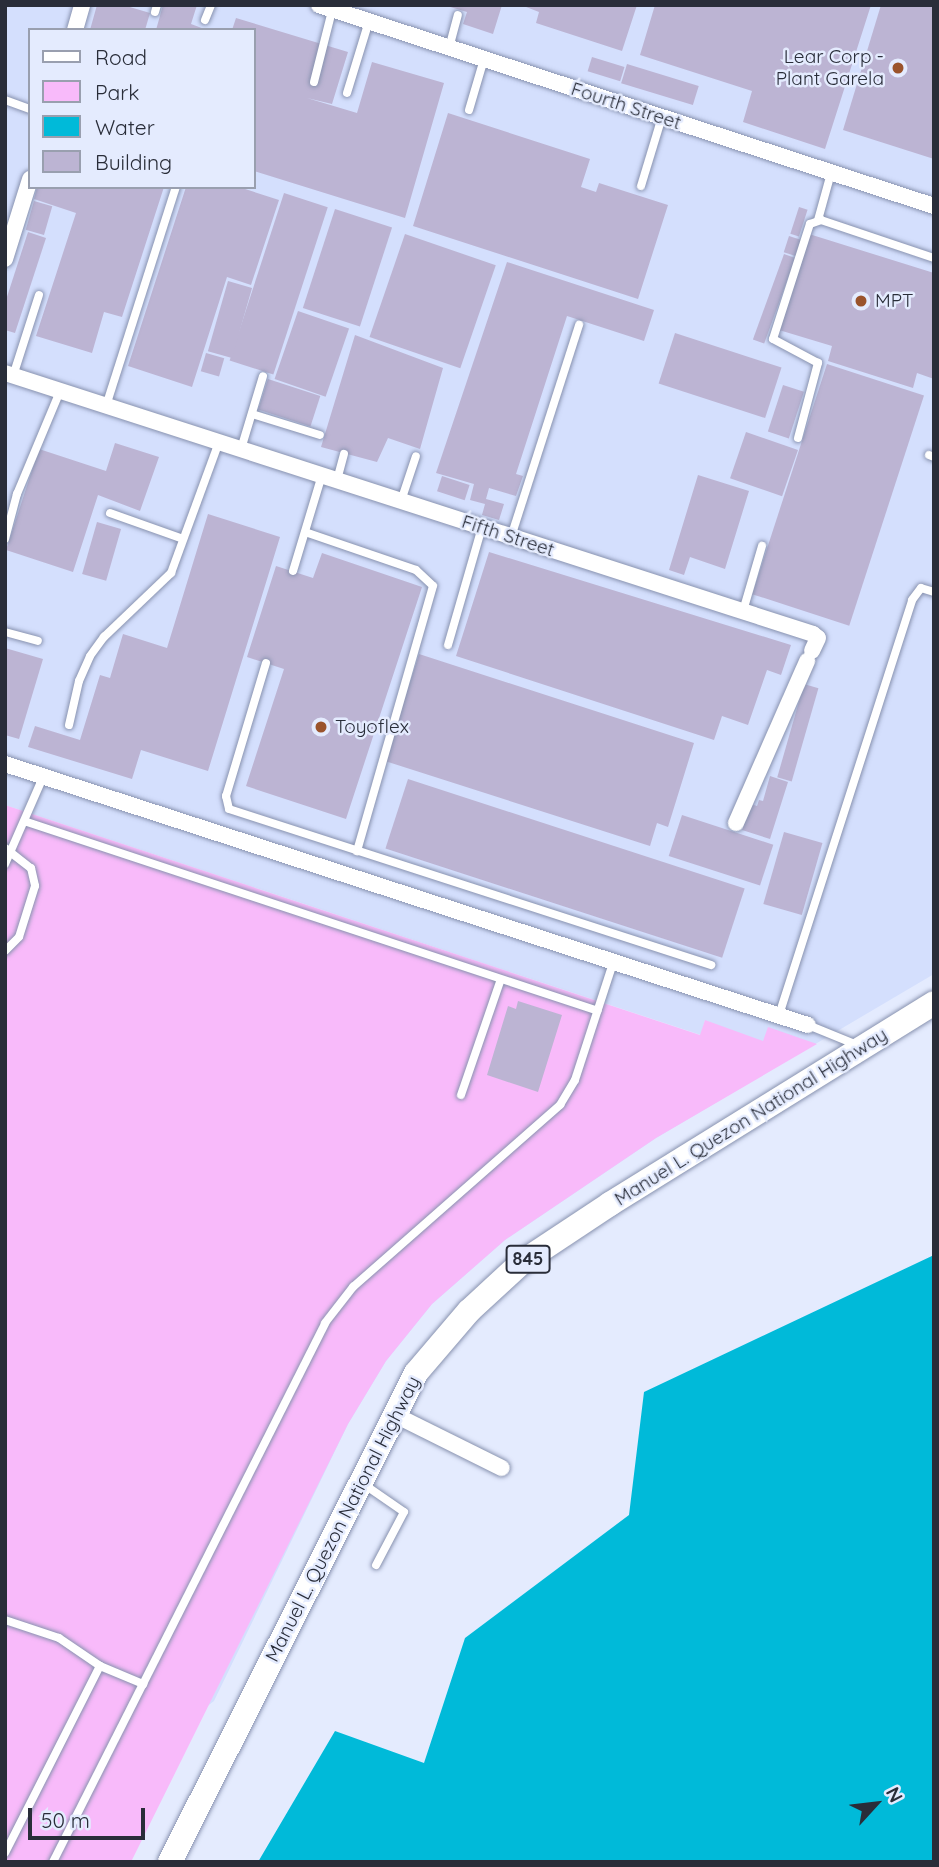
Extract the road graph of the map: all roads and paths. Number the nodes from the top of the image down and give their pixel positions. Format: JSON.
{"nodes":[{"id":1,"x":82,"y":5,"type":"edge"},
{"id":2,"x":211,"y":5,"type":"edge"},
{"id":3,"x":328,"y":7,"type":"edge"},
{"id":4,"x":458,"y":15,"type":"dead end"},
{"id":5,"x":205,"y":20,"type":"dead end"},
{"id":6,"x":369,"y":22,"type":"junction"},
{"id":7,"x":76,"y":28,"type":"edge"},
{"id":8,"x":449,"y":48,"type":"junction"},
{"id":9,"x":484,"y":59,"type":"junction"},
{"id":10,"x":314,"y":82,"type":"dead end"},
{"id":11,"x":347,"y":93,"type":"dead end"},
{"id":12,"x":5,"y":100,"type":"edge"},
{"id":13,"x":28,"y":107,"type":"edge"},
{"id":14,"x":469,"y":110,"type":"dead end"},
{"id":15,"x":662,"y":117,"type":"junction"},
{"id":16,"x":831,"y":173,"type":"junction"},
{"id":17,"x":28,"y":185,"type":"edge"},
{"id":18,"x":640,"y":186,"type":"dead end"},
{"id":19,"x":175,"y":189,"type":"edge"},
{"id":20,"x":934,"y":206,"type":"edge"},
{"id":21,"x":818,"y":220,"type":"junction"},
{"id":22,"x":934,"y":257,"type":"edge"},
{"id":23,"x":5,"y":260,"type":"edge"},
{"id":24,"x":39,"y":295,"type":"dead end"},
{"id":25,"x":579,"y":325,"type":"dead end"},
{"id":26,"x":9,"y":375,"type":"edge"},
{"id":27,"x":263,"y":376,"type":"dead end"},
{"id":28,"x":61,"y":391,"type":"junction"},
{"id":29,"x":106,"y":406,"type":"junction"},
{"id":30,"x":252,"y":414,"type":"junction"},
{"id":31,"x":320,"y":435,"type":"dead end"},
{"id":32,"x":798,"y":438,"type":"dead end"},
{"id":33,"x":219,"y":442,"type":"junction"},
{"id":34,"x":241,"y":449,"type":"junction"},
{"id":35,"x":344,"y":454,"type":"dead end"},
{"id":36,"x":416,"y":456,"type":"dead end"},
{"id":37,"x":329,"y":478,"type":"junction"},
{"id":38,"x":401,"y":501,"type":"junction"},
{"id":39,"x":110,"y":513,"type":"dead end"},
{"id":40,"x":482,"y":527,"type":"junction"},
{"id":41,"x":305,"y":532,"type":"junction"},
{"id":42,"x":511,"y":537,"type":"junction"},
{"id":43,"x":183,"y":538,"type":"junction"},
{"id":44,"x":5,"y":539,"type":"edge"},
{"id":45,"x":762,"y":546,"type":"dead end"},
{"id":46,"x":293,"y":571,"type":"dead end"},
{"id":47,"x":934,"y":592,"type":"edge"},
{"id":48,"x":743,"y":611,"type":"junction"},
{"id":49,"x":5,"y":632,"type":"edge"},
{"id":50,"x":38,"y":641,"type":"dead end"},
{"id":51,"x":448,"y":645,"type":"dead end"},
{"id":52,"x":266,"y":663,"type":"dead end"},
{"id":53,"x":69,"y":725,"type":"dead end"},
{"id":54,"x":5,"y":764,"type":"edge"},
{"id":55,"x":43,"y":777,"type":"junction"},
{"id":56,"x":27,"y":822,"type":"junction"},
{"id":57,"x":736,"y":823,"type":"dead end"},
{"id":58,"x":10,"y":850,"type":"edge"},
{"id":59,"x":357,"y":851,"type":"junction"},
{"id":60,"x":5,"y":864,"type":"edge"},
{"id":61,"x":5,"y":951,"type":"edge"},
{"id":62,"x":613,"y":963,"type":"junction"},
{"id":63,"x":711,"y":965,"type":"dead end"},
{"id":64,"x":500,"y":982,"type":"junction"},
{"id":65,"x":934,"y":1003,"type":"edge"},
{"id":66,"x":598,"y":1011,"type":"junction"},
{"id":67,"x":779,"y":1015,"type":"junction"},
{"id":68,"x":808,"y":1025,"type":"joint"},
{"id":69,"x":863,"y":1047,"type":"junction"},
{"id":70,"x":461,"y":1095,"type":"dead end"},
{"id":71,"x":395,"y":1415,"type":"junction"},
{"id":72,"x":502,"y":1468,"type":"dead end"},
{"id":73,"x":360,"y":1482,"type":"junction"},
{"id":74,"x":376,"y":1564,"type":"dead end"},
{"id":75,"x":5,"y":1619,"type":"edge"},
{"id":76,"x":100,"y":1666,"type":"junction"},
{"id":77,"x":143,"y":1684,"type":"junction"},
{"id":78,"x":5,"y":1853,"type":"edge"},
{"id":79,"x":54,"y":1862,"type":"edge"},
{"id":80,"x":170,"y":1862,"type":"edge"}],
"edges":[{"from":1,"to":7,"type":"street"},
{"from":2,"to":5,"type":"lane"},
{"from":3,"to":6,"type":"street","name":"Fourth Street"},
{"from":3,"to":10,"type":"lane"},
{"from":4,"to":8,"type":"lane"},
{"from":6,"to":8,"type":"street","name":"Fourth Street"},
{"from":6,"to":11,"type":"lane"},
{"from":8,"to":9,"type":"street","name":"Fourth Street"},
{"from":9,"to":14,"type":"lane"},
{"from":9,"to":15,"type":"street","name":"Fourth Street"},
{"from":12,"to":13,"type":"lane"},
{"from":15,"to":16,"type":"street","name":"Fourth Street"},
{"from":15,"to":18,"type":"lane"},
{"from":16,"to":20,"type":"street","name":"Fourth Street"},
{"from":16,"to":21,"type":"lane"},
{"from":17,"to":23,"type":"street"},
{"from":19,"to":29,"type":"lane"},
{"from":21,"to":22,"type":"lane"},
{"from":21,"to":32,"type":"lane"},
{"from":24,"to":26,"type":"lane"},
{"from":25,"to":42,"type":"lane"},
{"from":26,"to":28,"type":"street","name":"Fifth Street"},
{"from":27,"to":30,"type":"lane"},
{"from":28,"to":29,"type":"street","name":"Fifth Street"},
{"from":28,"to":44,"type":"lane"},
{"from":29,"to":33,"type":"street","name":"Fifth Street"},
{"from":30,"to":31,"type":"lane"},
{"from":30,"to":34,"type":"lane"},
{"from":33,"to":34,"type":"street","name":"Fifth Street"},
{"from":33,"to":43,"type":"lane"},
{"from":34,"to":37,"type":"street","name":"Fifth Street"},
{"from":35,"to":37,"type":"lane"},
{"from":36,"to":38,"type":"lane"},
{"from":37,"to":38,"type":"street","name":"Fifth Street"},
{"from":37,"to":41,"type":"lane"},
{"from":38,"to":40,"type":"street","name":"Fifth Street"},
{"from":39,"to":43,"type":"lane"},
{"from":40,"to":42,"type":"street","name":"Fifth Street"},
{"from":40,"to":51,"type":"lane"},
{"from":41,"to":46,"type":"lane"},
{"from":41,"to":59,"type":"lane"},
{"from":42,"to":48,"type":"street","name":"Fifth Street"},
{"from":43,"to":53,"type":"lane"},
{"from":45,"to":48,"type":"lane"},
{"from":47,"to":67,"type":"lane"},
{"from":48,"to":57,"type":"street","name":"Fifth Street"},
{"from":49,"to":50,"type":"lane"},
{"from":52,"to":59,"type":"lane"},
{"from":54,"to":55,"type":"street"},
{"from":55,"to":56,"type":"lane"},
{"from":55,"to":62,"type":"street"},
{"from":56,"to":58,"type":"lane"},
{"from":56,"to":64,"type":"lane"},
{"from":58,"to":60,"type":"lane"},
{"from":58,"to":61,"type":"lane"},
{"from":59,"to":63,"type":"lane"},
{"from":62,"to":66,"type":"lane"},
{"from":62,"to":67,"type":"street"},
{"from":64,"to":66,"type":"lane"},
{"from":64,"to":70,"type":"lane"},
{"from":65,"to":69,"type":"main road","name":"Manuel L. Quezon National Highway","number":"845"},
{"from":66,"to":77,"type":"lane"},
{"from":67,"to":68,"type":"street"},
{"from":68,"to":69,"type":"lane"},
{"from":69,"to":71,"type":"main road","name":"Manuel L. Quezon National Highway","number":"845"},
{"from":71,"to":72,"type":"street"},
{"from":71,"to":73,"type":"main road","name":"Manuel L. Quezon National Highway","number":"845"},
{"from":73,"to":74,"type":"lane"},
{"from":73,"to":80,"type":"main road","name":"Manuel L. Quezon National Highway","number":"845"},
{"from":75,"to":76,"type":"lane"},
{"from":76,"to":77,"type":"lane"},
{"from":76,"to":78,"type":"lane"},
{"from":77,"to":79,"type":"lane"}]}
